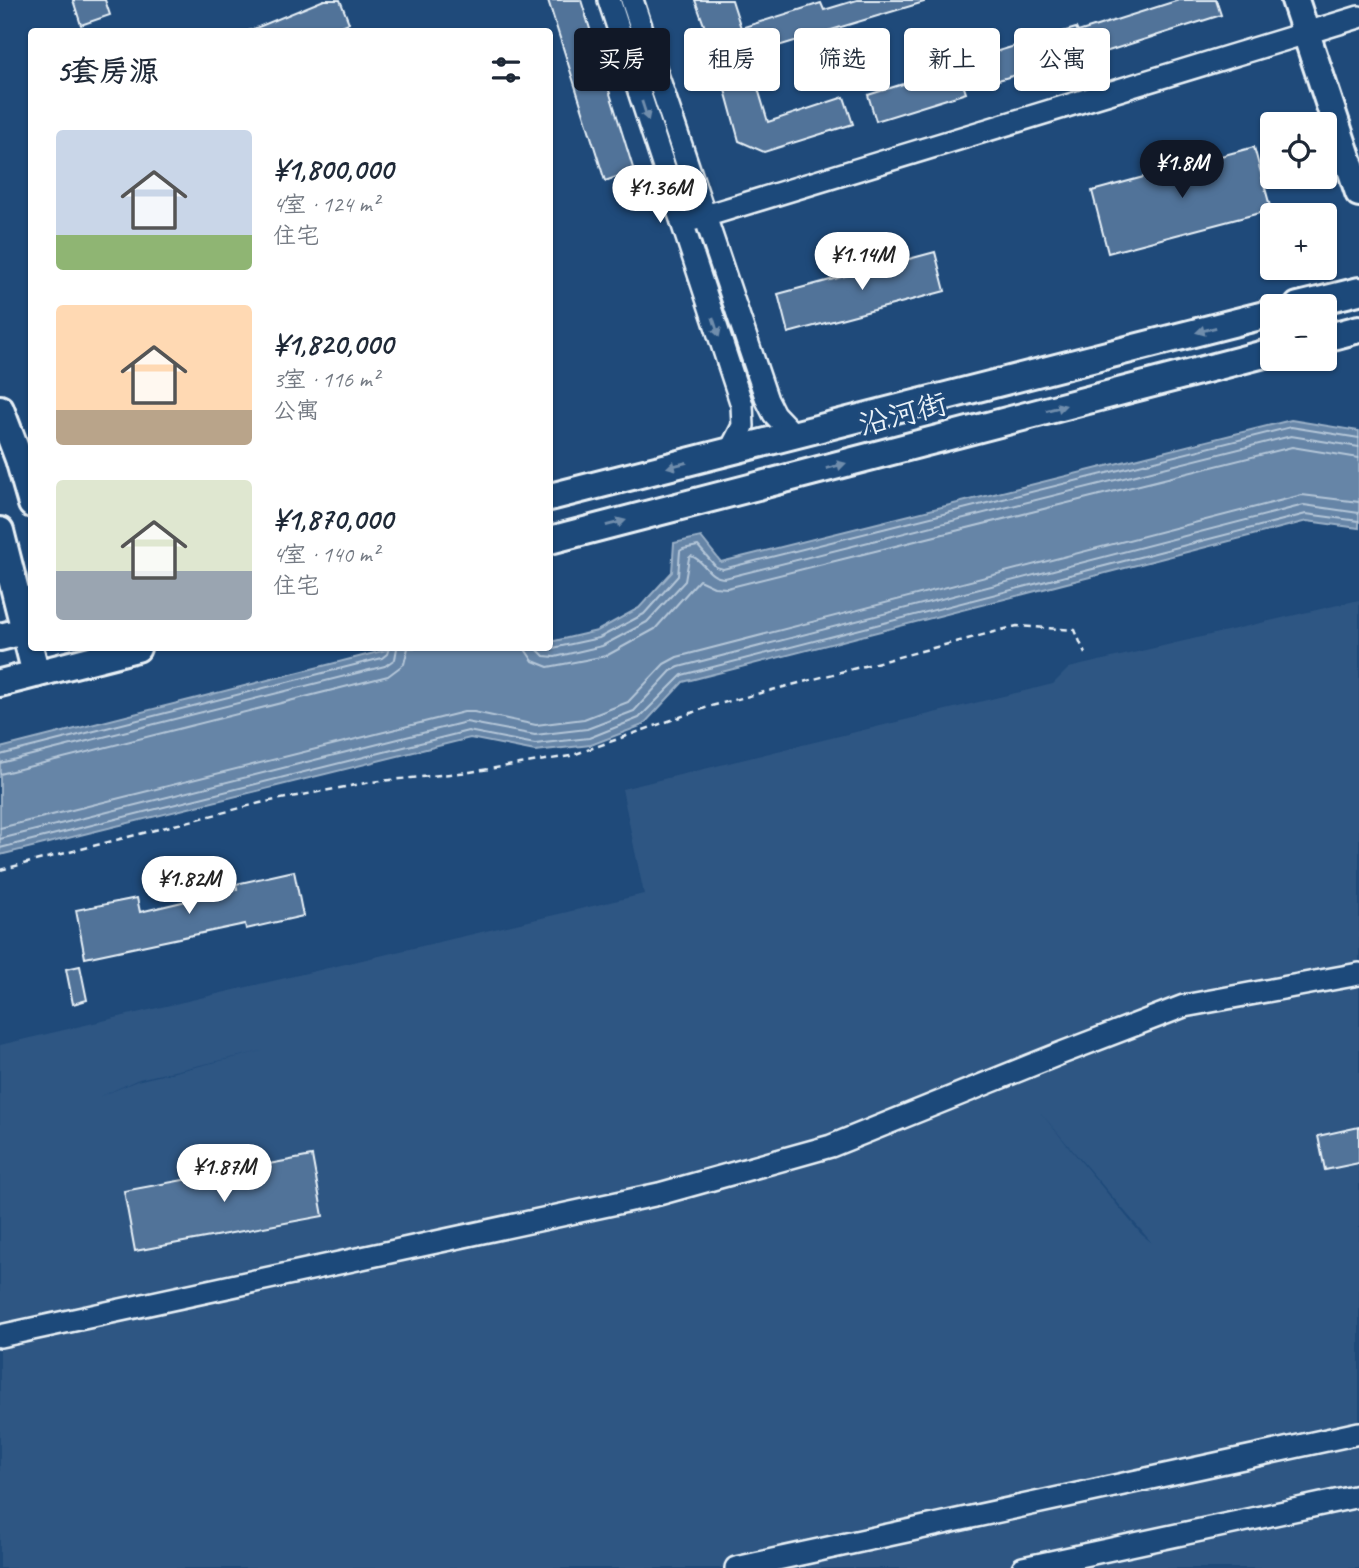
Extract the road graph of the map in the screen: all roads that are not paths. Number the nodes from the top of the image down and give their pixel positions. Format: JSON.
{"nodes":[{"id":1,"x":608,"y":0,"type":"edge"},
{"id":2,"x":632,"y":0,"type":"edge"},
{"id":3,"x":1295,"y":0,"type":"edge"},
{"id":4,"x":1359,"y":17,"type":"edge"},
{"id":5,"x":1306,"y":33,"type":"junction"},
{"id":6,"x":1359,"y":193,"type":"edge"},
{"id":7,"x":705,"y":216,"type":"junction"},
{"id":8,"x":682,"y":223,"type":"junction"},
{"id":9,"x":1359,"y":290,"type":"edge"},
{"id":10,"x":1337,"y":296,"type":"edge"},
{"id":11,"x":1260,"y":316,"type":"edge"},
{"id":12,"x":1359,"y":329,"type":"edge"},
{"id":13,"x":1337,"y":335,"type":"edge"},
{"id":14,"x":1260,"y":355,"type":"edge"},
{"id":15,"x":0,"y":408,"type":"edge"},
{"id":16,"x":794,"y":435,"type":"junction"},
{"id":17,"x":730,"y":452,"type":"junction"},
{"id":18,"x":28,"y":492,"type":"edge"},
{"id":19,"x":553,"y":496,"type":"edge"},
{"id":20,"x":0,"y":531,"type":"edge"},
{"id":21,"x":553,"y":539,"type":"edge"},
{"id":22,"x":28,"y":626,"type":"edge"},
{"id":23,"x":28,"y":629,"type":"edge"},
{"id":24,"x":0,"y":637,"type":"edge"},
{"id":25,"x":32,"y":651,"type":"edge"},
{"id":26,"x":112,"y":651,"type":"edge"},
{"id":27,"x":72,"y":656,"type":"edge"},
{"id":28,"x":36,"y":674,"type":"junction"},
{"id":29,"x":0,"y":683,"type":"edge"},
{"id":30,"x":1359,"y":975,"type":"edge"},
{"id":31,"x":0,"y":1336,"type":"edge"},
{"id":32,"x":1359,"y":1433,"type":"edge"},
{"id":33,"x":1359,"y":1496,"type":"edge"},
{"id":34,"x":736,"y":1568,"type":"edge"},
{"id":35,"x":1023,"y":1568,"type":"edge"}],
"edges":[{"from":1,"to":8,"type":"street","one_way":true},
{"from":2,"to":7,"type":"street"},
{"from":3,"to":5,"type":"main road"},
{"from":4,"to":5,"type":"street"},
{"from":5,"to":6,"type":"main road"},
{"from":5,"to":7,"type":"street"},
{"from":7,"to":8,"type":"street"},
{"from":7,"to":16,"type":"street"},
{"from":8,"to":17,"type":"street","one_way":true},
{"from":9,"to":10,"type":"main road"},
{"from":11,"to":16,"type":"main road","name":"沿河街","one_way":true},
{"from":12,"to":13,"type":"main road"},
{"from":21,"to":14,"type":"main road","name":"沿河街","one_way":true},
{"from":15,"to":18,"type":"main road"},
{"from":16,"to":17,"type":"main road","name":"沿河街"},
{"from":17,"to":19,"type":"main road","name":"沿河街","one_way":true},
{"from":20,"to":22,"type":"main road"},
{"from":23,"to":24,"type":"main road"},
{"from":25,"to":28,"type":"main road"},
{"from":26,"to":27,"type":"main road"},
{"from":27,"to":28,"type":"main road"},
{"from":28,"to":29,"type":"main road"},
{"from":30,"to":31,"type":"street"},
{"from":32,"to":34,"type":"street"},
{"from":33,"to":35,"type":"street"}]}
